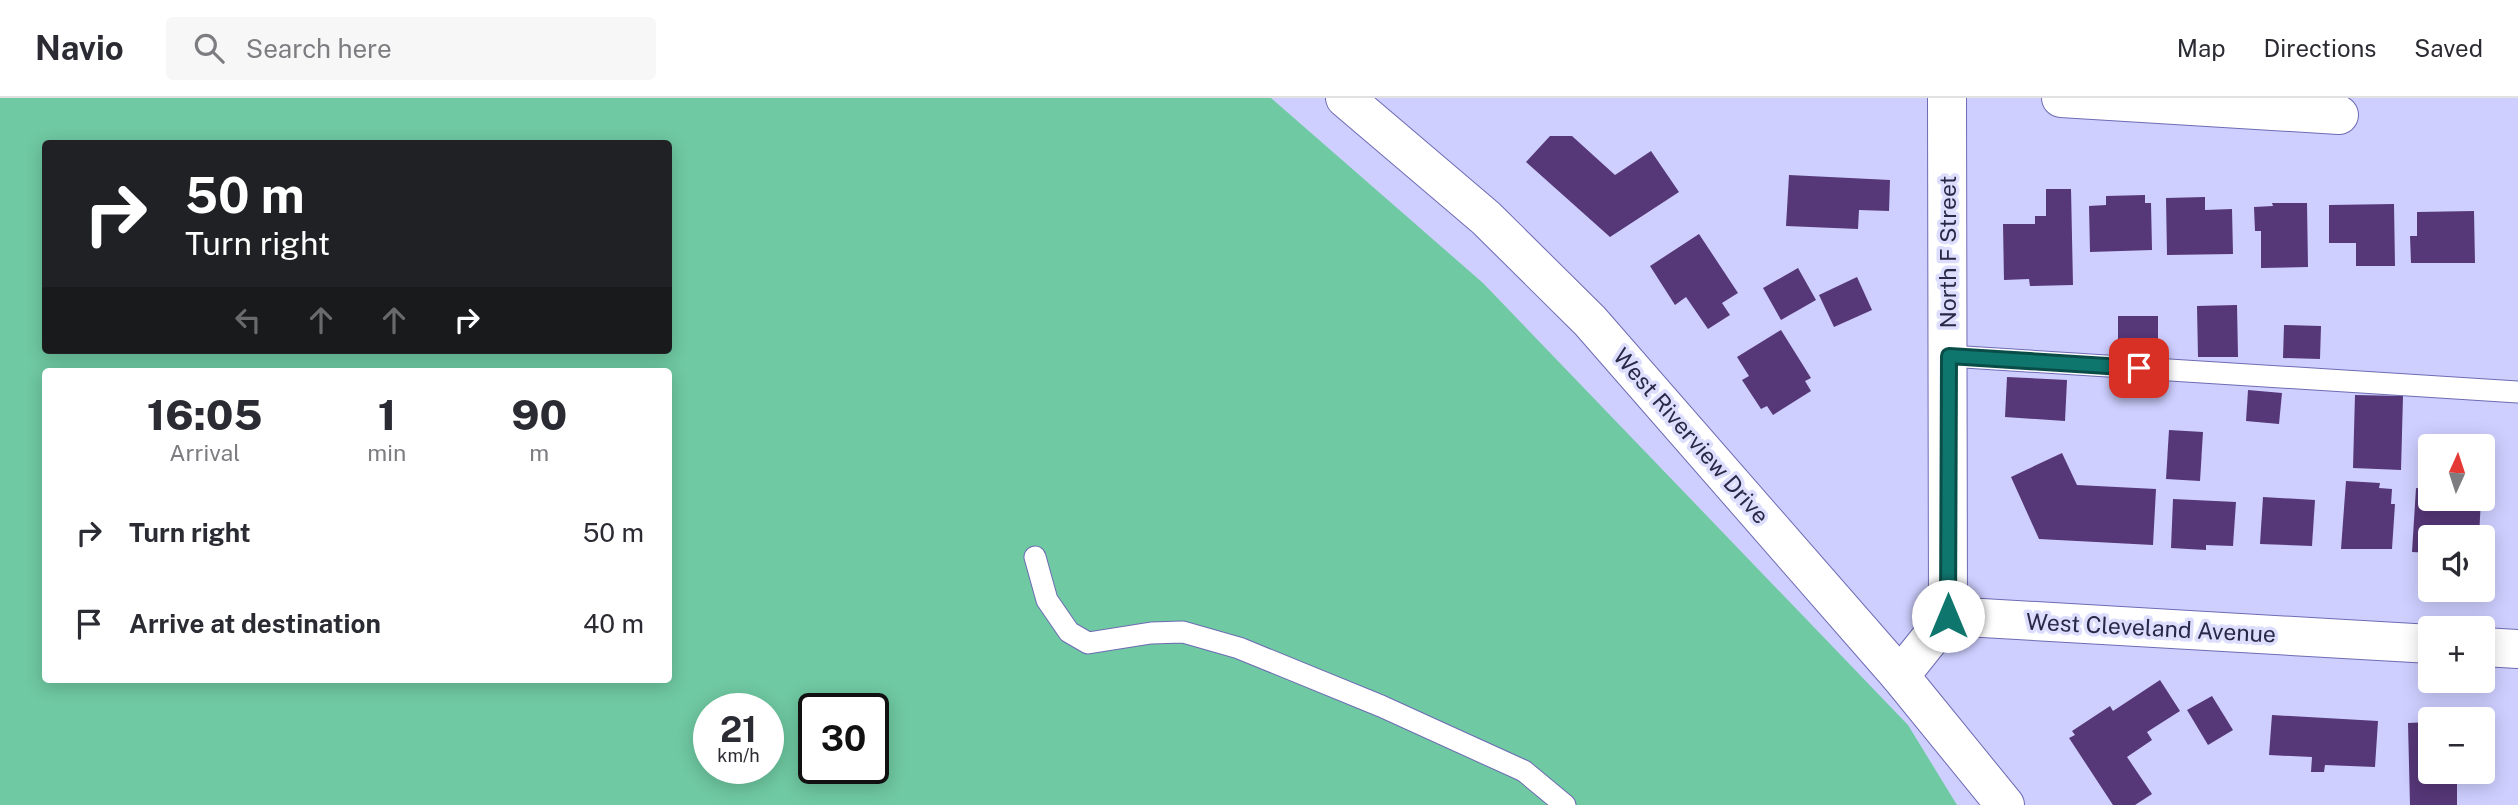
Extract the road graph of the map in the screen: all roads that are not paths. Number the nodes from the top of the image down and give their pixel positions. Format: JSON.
{"nodes":[{"id":1,"x":1345,"y":98,"type":"edge"},
{"id":2,"x":1947,"y":98,"type":"edge"},
{"id":3,"x":2061,"y":98,"type":"edge"},
{"id":4,"x":2339,"y":115,"type":"dead end"},
{"id":5,"x":1949,"y":356,"type":"junction"},
{"id":6,"x":2518,"y":392,"type":"edge"},
{"id":7,"x":1035,"y":557,"type":"dead end"},
{"id":8,"x":1948,"y":616,"type":"junction"},
{"id":9,"x":2418,"y":643,"type":"edge"},
{"id":10,"x":2495,"y":648,"type":"edge"},
{"id":11,"x":2518,"y":649,"type":"edge"},
{"id":12,"x":1900,"y":676,"type":"junction"},
{"id":13,"x":1565,"y":805,"type":"edge"},
{"id":14,"x":2005,"y":805,"type":"edge"}],
"edges":[{"from":1,"to":12,"type":"street","name":"West Riverview Drive"},
{"from":2,"to":5,"type":"street","name":"North F Street"},
{"from":3,"to":4,"type":"street"},
{"from":5,"to":6,"type":"lane"},
{"from":5,"to":8,"type":"street","name":"North F Street"},
{"from":7,"to":13,"type":"lane"},
{"from":8,"to":9,"type":"street","name":"West Cleveland Avenue"},
{"from":8,"to":12,"type":"street"},
{"from":10,"to":11,"type":"street"},
{"from":12,"to":14,"type":"street","name":"West Riverview Drive"}]}
